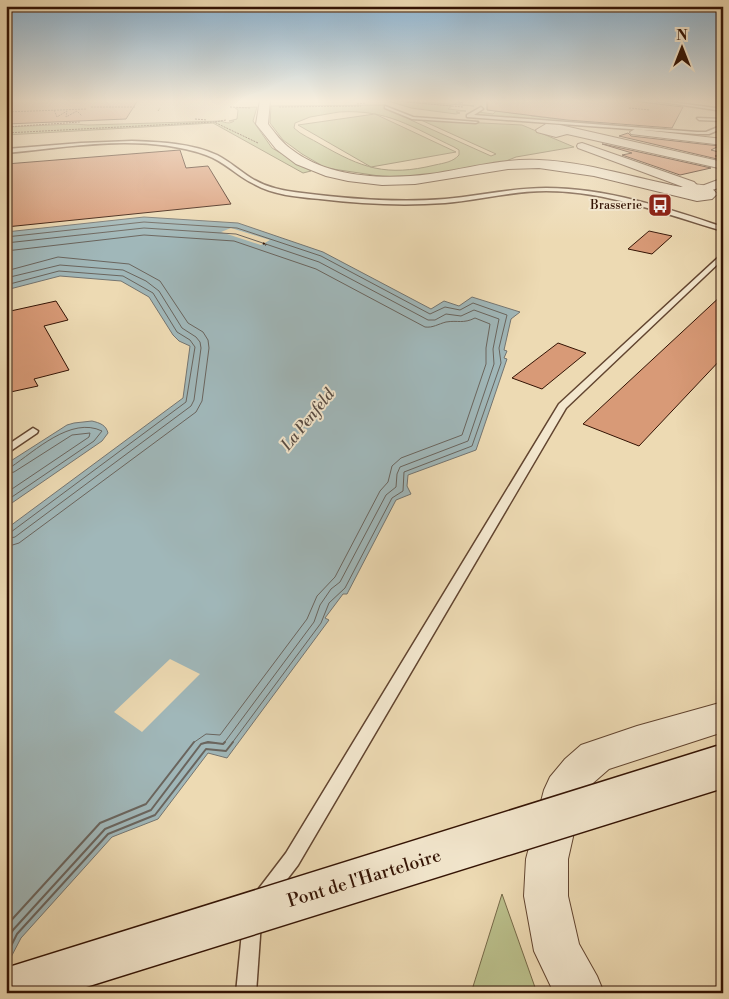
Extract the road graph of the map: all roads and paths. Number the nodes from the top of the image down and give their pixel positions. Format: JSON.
{"nodes":[{"id":1,"x":65,"y":147,"type":"edge"},
{"id":2,"x":176,"y":147,"type":"edge"},
{"id":3,"x":281,"y":147,"type":"edge"},
{"id":4,"x":584,"y":147,"type":"edge"},
{"id":5,"x":632,"y":147,"type":"edge"},
{"id":6,"x":6,"y":151,"type":"edge"},
{"id":7,"x":723,"y":166,"type":"edge"},
{"id":8,"x":723,"y":182,"type":"edge"},
{"id":9,"x":702,"y":193,"type":"edge"},
{"id":10,"x":722,"y":229,"type":"edge"},
{"id":11,"x":723,"y":236,"type":"edge"},
{"id":12,"x":723,"y":255,"type":"edge"},
{"id":13,"x":33,"y":431,"type":"dead end"},
{"id":14,"x":6,"y":450,"type":"edge"},
{"id":15,"x":723,"y":717,"type":"edge"},
{"id":16,"x":723,"y":766,"type":"edge"},
{"id":17,"x":6,"y":990,"type":"edge"},
{"id":18,"x":246,"y":993,"type":"edge"},
{"id":19,"x":580,"y":993,"type":"edge"}],
"edges":[{"from":1,"to":6,"type":"lane"},
{"from":2,"to":10,"type":"lane"},
{"from":3,"to":9,"type":"street"},
{"from":4,"to":9,"type":"street"},
{"from":5,"to":7,"type":"street"},
{"from":8,"to":9,"type":"street"},
{"from":10,"to":11,"type":"lane"},
{"from":12,"to":18,"type":"lane"},
{"from":13,"to":14,"type":"lane"},
{"from":15,"to":19,"type":"street"},
{"from":16,"to":17,"type":"street","name":"Pont de l'Harteloire","bridge":true}]}
